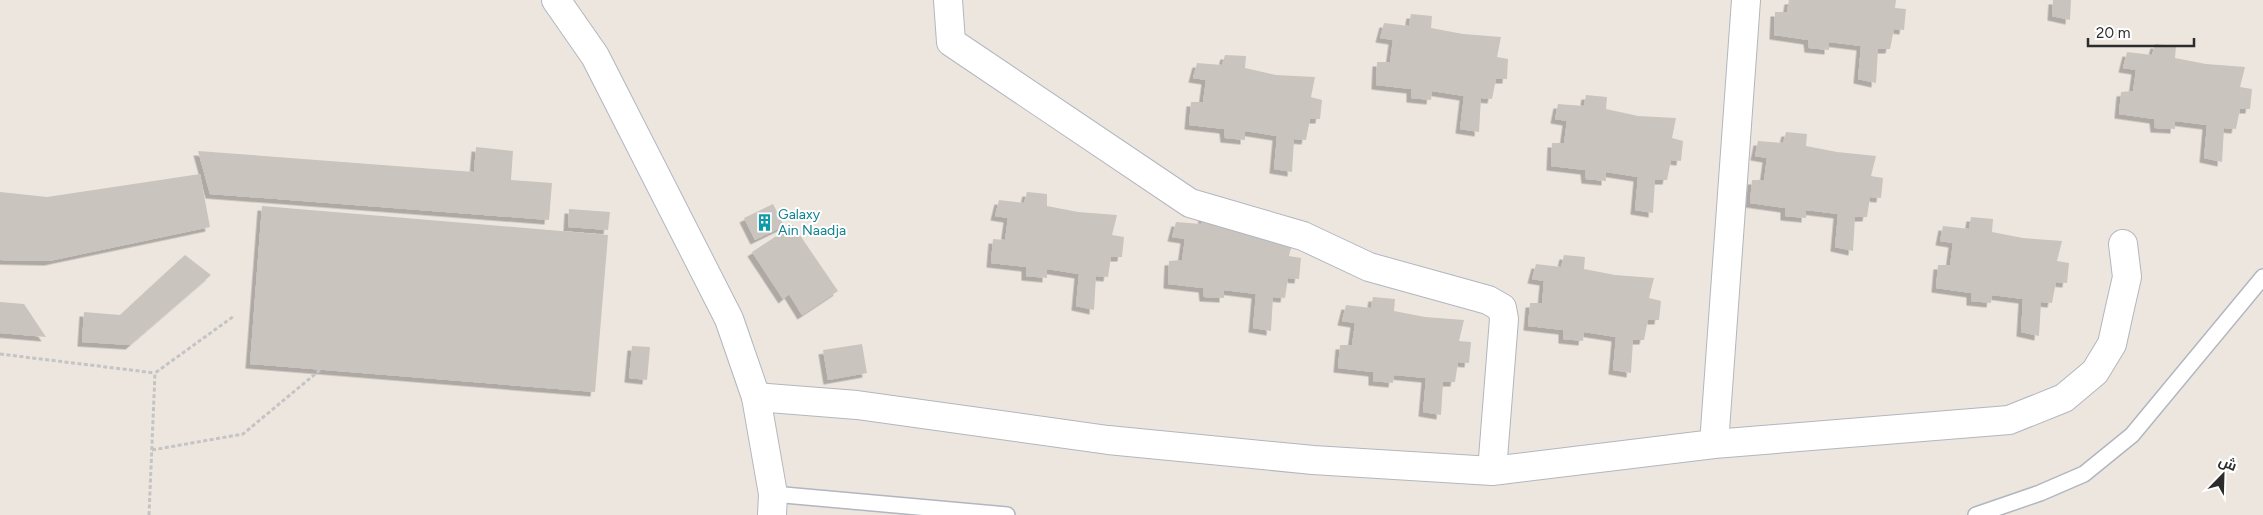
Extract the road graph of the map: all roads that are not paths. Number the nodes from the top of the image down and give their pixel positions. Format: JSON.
{"nodes":[{"id":1,"x":556,"y":0,"type":"edge"},
{"id":2,"x":948,"y":0,"type":"edge"},
{"id":3,"x":1746,"y":0,"type":"edge"},
{"id":4,"x":2123,"y":244,"type":"dead end"},
{"id":5,"x":2263,"y":277,"type":"edge"},
{"id":6,"x":756,"y":396,"type":"junction"},
{"id":7,"x":1714,"y":444,"type":"junction"},
{"id":8,"x":1492,"y":472,"type":"junction"},
{"id":9,"x":772,"y":504,"type":"edge"},
{"id":10,"x":1007,"y":515,"type":"edge"},
{"id":11,"x":1976,"y":515,"type":"edge"}],
"edges":[{"from":1,"to":6,"type":"street"},
{"from":2,"to":8,"type":"street"},
{"from":3,"to":7,"type":"street"},
{"from":4,"to":7,"type":"street"},
{"from":5,"to":11,"type":"lane"},
{"from":6,"to":8,"type":"street"},
{"from":6,"to":9,"type":"street"},
{"from":7,"to":8,"type":"street"},
{"from":9,"to":10,"type":"lane"}]}
